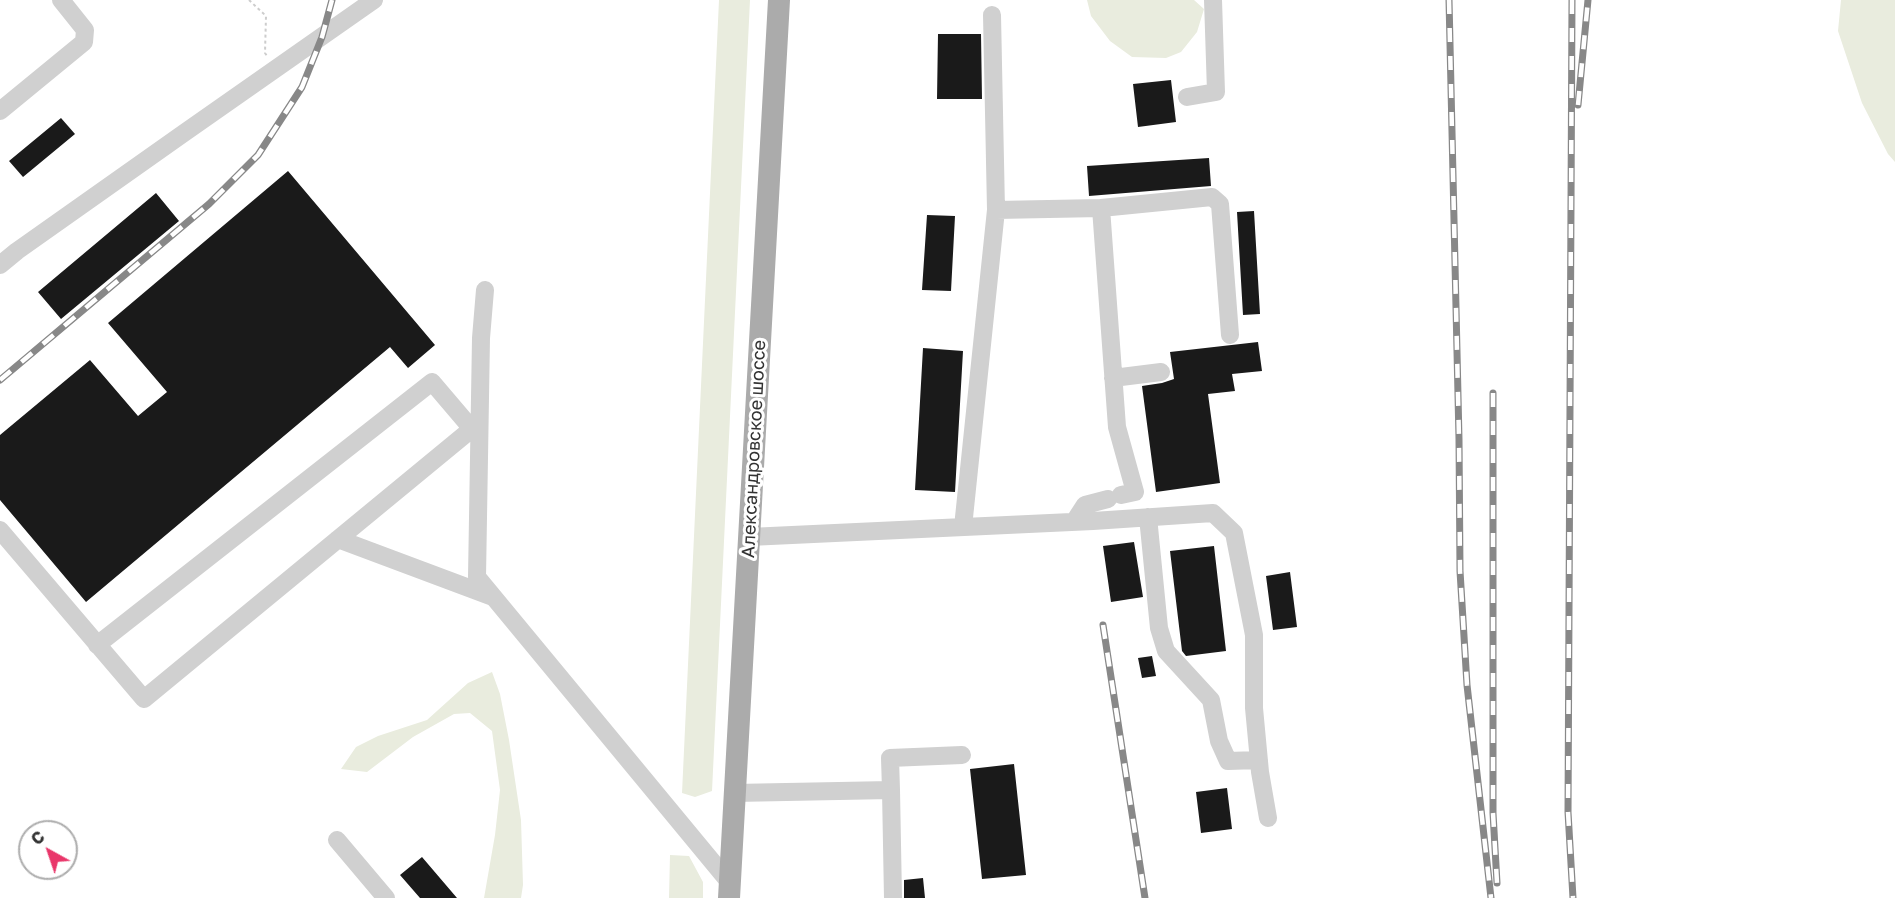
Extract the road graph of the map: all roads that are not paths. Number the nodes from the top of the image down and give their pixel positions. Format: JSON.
{"nodes":[{"id":1,"x":61,"y":0,"type":"edge"},
{"id":2,"x":374,"y":0,"type":"edge"},
{"id":3,"x":779,"y":0,"type":"edge"},
{"id":4,"x":1213,"y":0,"type":"edge"},
{"id":5,"x":992,"y":15,"type":"dead end"},
{"id":6,"x":1187,"y":97,"type":"dead end"},
{"id":7,"x":0,"y":111,"type":"edge"},
{"id":8,"x":1101,"y":208,"type":"junction"},
{"id":9,"x":996,"y":210,"type":"junction"},
{"id":10,"x":0,"y":264,"type":"edge"},
{"id":11,"x":485,"y":290,"type":"dead end"},
{"id":12,"x":1230,"y":334,"type":"dead end"},
{"id":13,"x":1161,"y":372,"type":"dead end"},
{"id":14,"x":1113,"y":378,"type":"junction"},
{"id":15,"x":476,"y":426,"type":"junction"},
{"id":16,"x":1148,"y":517,"type":"junction"},
{"id":17,"x":1074,"y":522,"type":"junction"},
{"id":18,"x":963,"y":527,"type":"junction"},
{"id":19,"x":0,"y":530,"type":"edge"},
{"id":20,"x":749,"y":537,"type":"junction"},
{"id":21,"x":338,"y":539,"type":"junction"},
{"id":22,"x":495,"y":598,"type":"junction"},
{"id":23,"x":97,"y":645,"type":"junction"},
{"id":24,"x":962,"y":755,"type":"dead end"},
{"id":25,"x":1259,"y":760,"type":"junction"},
{"id":26,"x":891,"y":790,"type":"junction"},
{"id":27,"x":734,"y":793,"type":"junction"},
{"id":28,"x":1268,"y":818,"type":"dead end"},
{"id":29,"x":337,"y":840,"type":"dead end"},
{"id":30,"x":729,"y":890,"type":"edge"},
{"id":31,"x":386,"y":898,"type":"edge"},
{"id":32,"x":893,"y":898,"type":"edge"}],
"edges":[{"from":1,"to":7,"type":"lane"},
{"from":2,"to":10,"type":"lane"},
{"from":3,"to":20,"type":"main road","name":"Александровское шоссе"},
{"from":4,"to":6,"type":"lane"},
{"from":5,"to":9,"type":"lane"},
{"from":8,"to":9,"type":"lane"},
{"from":8,"to":12,"type":"lane"},
{"from":8,"to":14,"type":"lane"},
{"from":9,"to":18,"type":"lane"},
{"from":11,"to":15,"type":"lane"},
{"from":13,"to":14,"type":"lane"},
{"from":14,"to":17,"type":"lane"},
{"from":15,"to":21,"type":"lane"},
{"from":15,"to":22,"type":"lane"},
{"from":15,"to":23,"type":"lane"},
{"from":16,"to":17,"type":"lane"},
{"from":16,"to":25,"type":"lane"},
{"from":16,"to":25,"type":"lane"},
{"from":17,"to":18,"type":"lane"},
{"from":18,"to":20,"type":"lane"},
{"from":19,"to":23,"type":"lane"},
{"from":20,"to":27,"type":"main road","name":"Александровское шоссе"},
{"from":21,"to":22,"type":"lane"},
{"from":21,"to":23,"type":"lane"},
{"from":22,"to":30,"type":"lane"},
{"from":24,"to":26,"type":"lane"},
{"from":25,"to":28,"type":"lane"},
{"from":26,"to":27,"type":"lane"},
{"from":26,"to":32,"type":"lane"},
{"from":27,"to":30,"type":"main road","name":"Александровское шоссе"},
{"from":29,"to":31,"type":"lane"}]}
